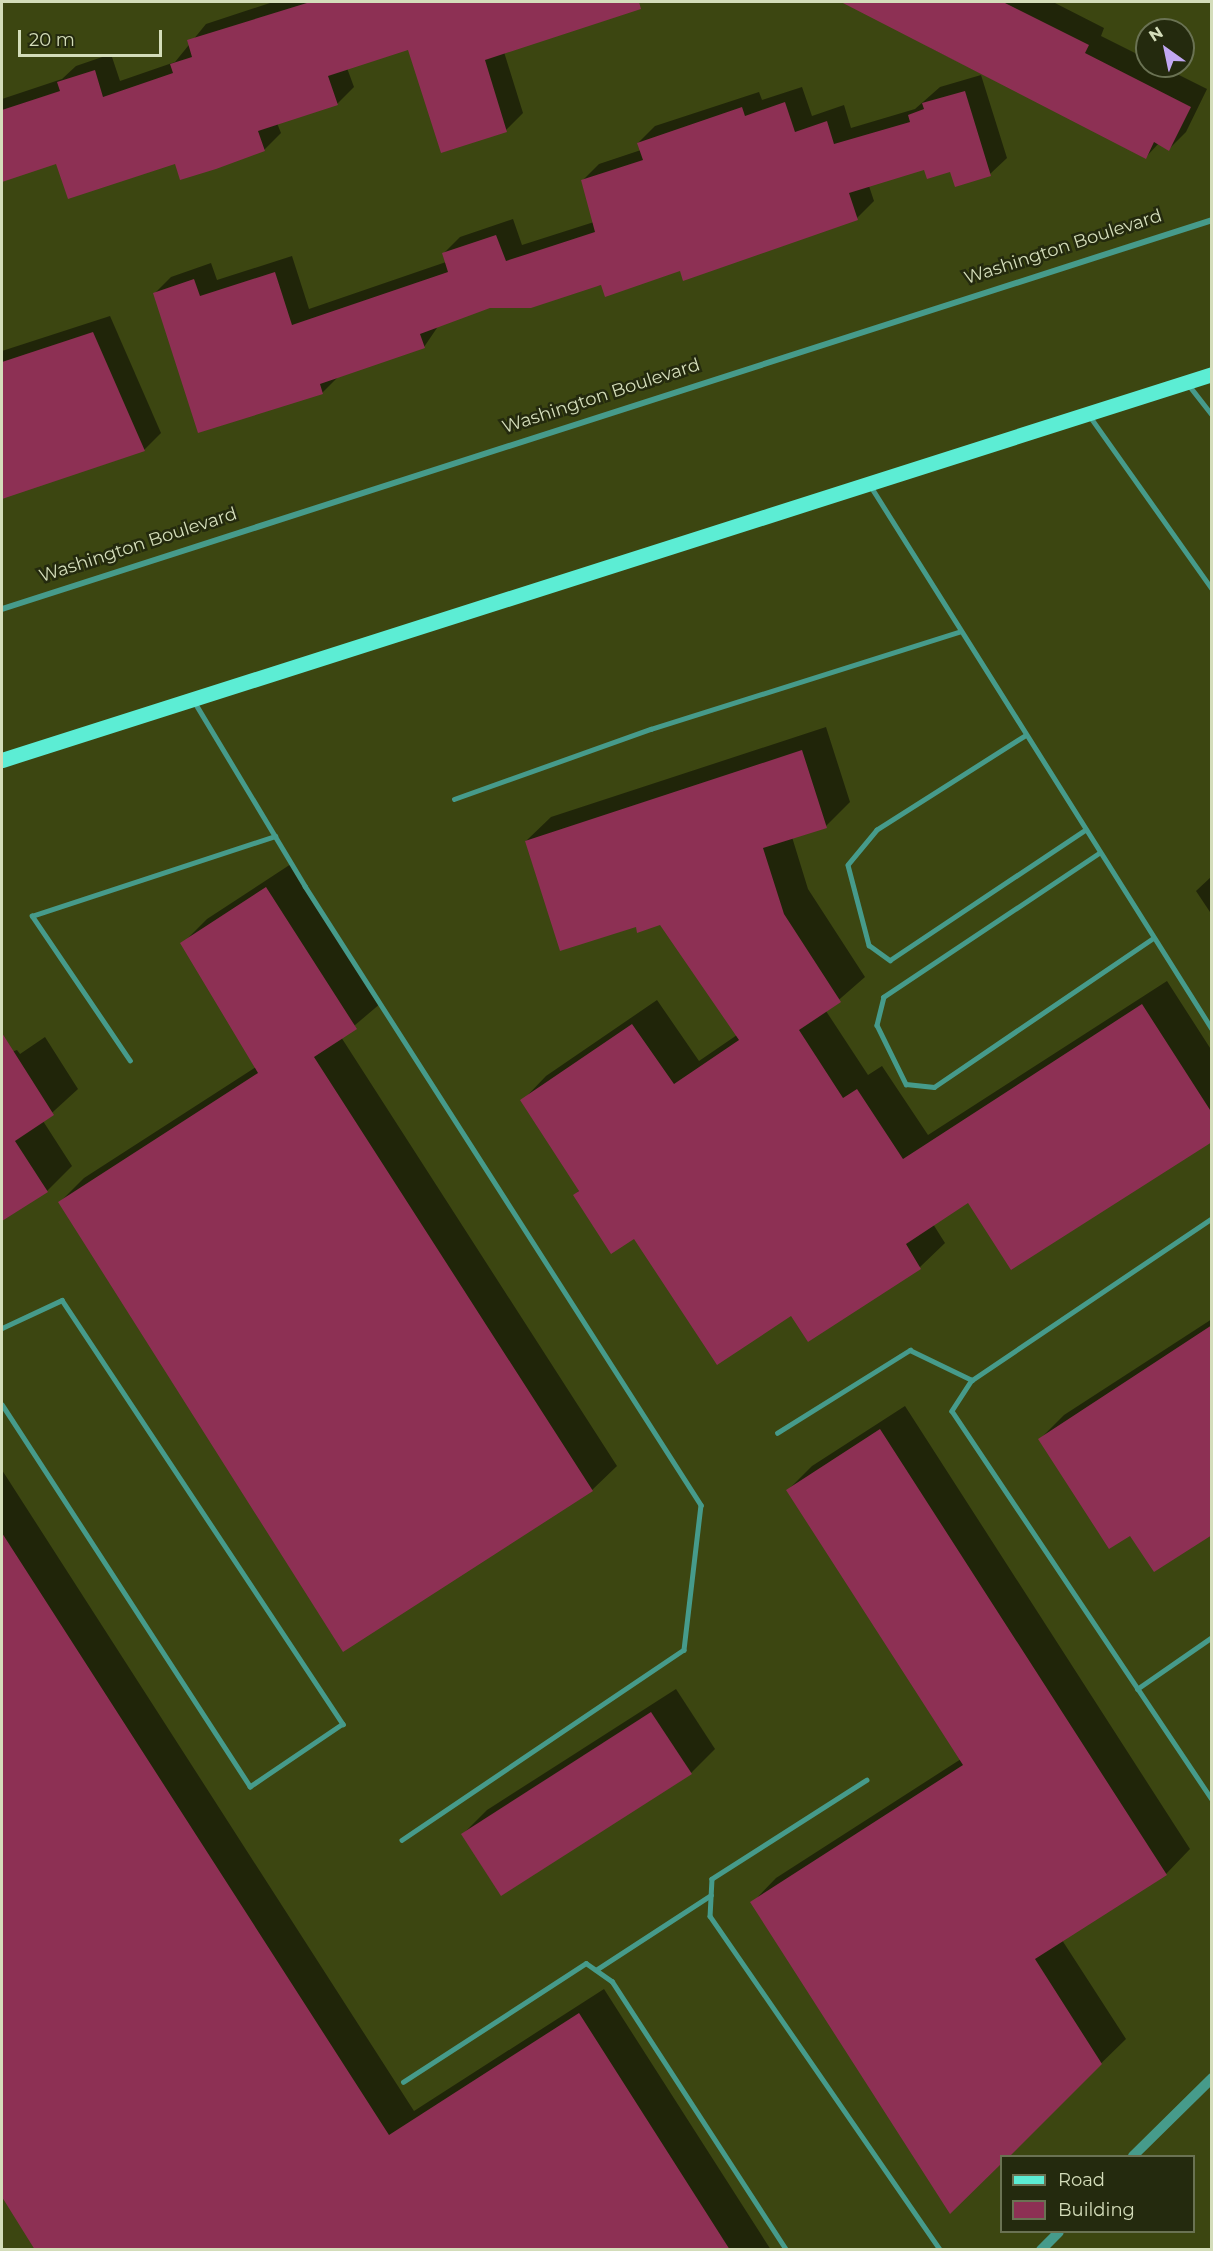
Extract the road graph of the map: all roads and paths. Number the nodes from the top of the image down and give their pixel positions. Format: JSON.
{"nodes":[{"id":1,"x":1212,"y":220,"type":"edge"},
{"id":2,"x":1212,"y":374,"type":"edge"},
{"id":3,"x":1186,"y":382,"type":"junction"},
{"id":4,"x":1088,"y":413,"type":"junction"},
{"id":5,"x":1212,"y":415,"type":"edge"},
{"id":6,"x":869,"y":483,"type":"junction"},
{"id":7,"x":1212,"y":589,"type":"edge"},
{"id":8,"x":2,"y":609,"type":"edge"},
{"id":9,"x":959,"y":632,"type":"junction"},
{"id":10,"x":193,"y":699,"type":"junction"},
{"id":11,"x":1025,"y":736,"type":"junction"},
{"id":12,"x":2,"y":760,"type":"edge"},
{"id":13,"x":454,"y":799,"type":"dead end"},
{"id":14,"x":1084,"y":830,"type":"junction"},
{"id":15,"x":275,"y":836,"type":"junction"},
{"id":16,"x":1100,"y":854,"type":"junction"},
{"id":17,"x":1153,"y":938,"type":"junction"},
{"id":18,"x":1212,"y":1029,"type":"edge"},
{"id":19,"x":130,"y":1061,"type":"dead end"},
{"id":20,"x":1212,"y":1218,"type":"edge"},
{"id":21,"x":2,"y":1328,"type":"edge"},
{"id":22,"x":972,"y":1380,"type":"junction"},
{"id":23,"x":2,"y":1405,"type":"edge"},
{"id":24,"x":777,"y":1433,"type":"dead end"},
{"id":25,"x":1212,"y":1637,"type":"edge"},
{"id":26,"x":1137,"y":1689,"type":"junction"},
{"id":27,"x":867,"y":1779,"type":"dead end"},
{"id":28,"x":1212,"y":1800,"type":"edge"},
{"id":29,"x":402,"y":1840,"type":"dead end"},
{"id":30,"x":711,"y":1895,"type":"junction"},
{"id":31,"x":596,"y":1970,"type":"junction"},
{"id":32,"x":1212,"y":2078,"type":"edge"},
{"id":33,"x":403,"y":2082,"type":"dead end"},
{"id":34,"x":1135,"y":2155,"type":"edge"},
{"id":35,"x":1058,"y":2233,"type":"edge"},
{"id":36,"x":787,"y":2250,"type":"edge"},
{"id":37,"x":940,"y":2250,"type":"edge"},
{"id":38,"x":1041,"y":2250,"type":"edge"}],
"edges":[{"from":1,"to":8,"type":"street","name":"Washington Boulevard"},
{"from":2,"to":3,"type":"main road"},
{"from":3,"to":4,"type":"main road"},
{"from":3,"to":5,"type":"lane"},
{"from":4,"to":6,"type":"main road"},
{"from":4,"to":7,"type":"lane"},
{"from":6,"to":9,"type":"lane"},
{"from":6,"to":10,"type":"main road"},
{"from":9,"to":11,"type":"lane"},
{"from":9,"to":13,"type":"lane"},
{"from":10,"to":12,"type":"main road"},
{"from":10,"to":15,"type":"lane"},
{"from":11,"to":14,"type":"lane"},
{"from":11,"to":14,"type":"lane"},
{"from":14,"to":16,"type":"lane"},
{"from":15,"to":19,"type":"lane"},
{"from":15,"to":29,"type":"lane"},
{"from":16,"to":17,"type":"lane"},
{"from":16,"to":17,"type":"lane"},
{"from":17,"to":18,"type":"lane"},
{"from":20,"to":22,"type":"lane"},
{"from":21,"to":23,"type":"lane"},
{"from":22,"to":24,"type":"lane"},
{"from":22,"to":26,"type":"lane"},
{"from":25,"to":26,"type":"lane"},
{"from":26,"to":28,"type":"lane"},
{"from":27,"to":30,"type":"lane"},
{"from":30,"to":31,"type":"lane"},
{"from":30,"to":37,"type":"lane"},
{"from":31,"to":33,"type":"lane"},
{"from":31,"to":36,"type":"lane"},
{"from":32,"to":34,"type":"street"},
{"from":35,"to":38,"type":"street"}]}
